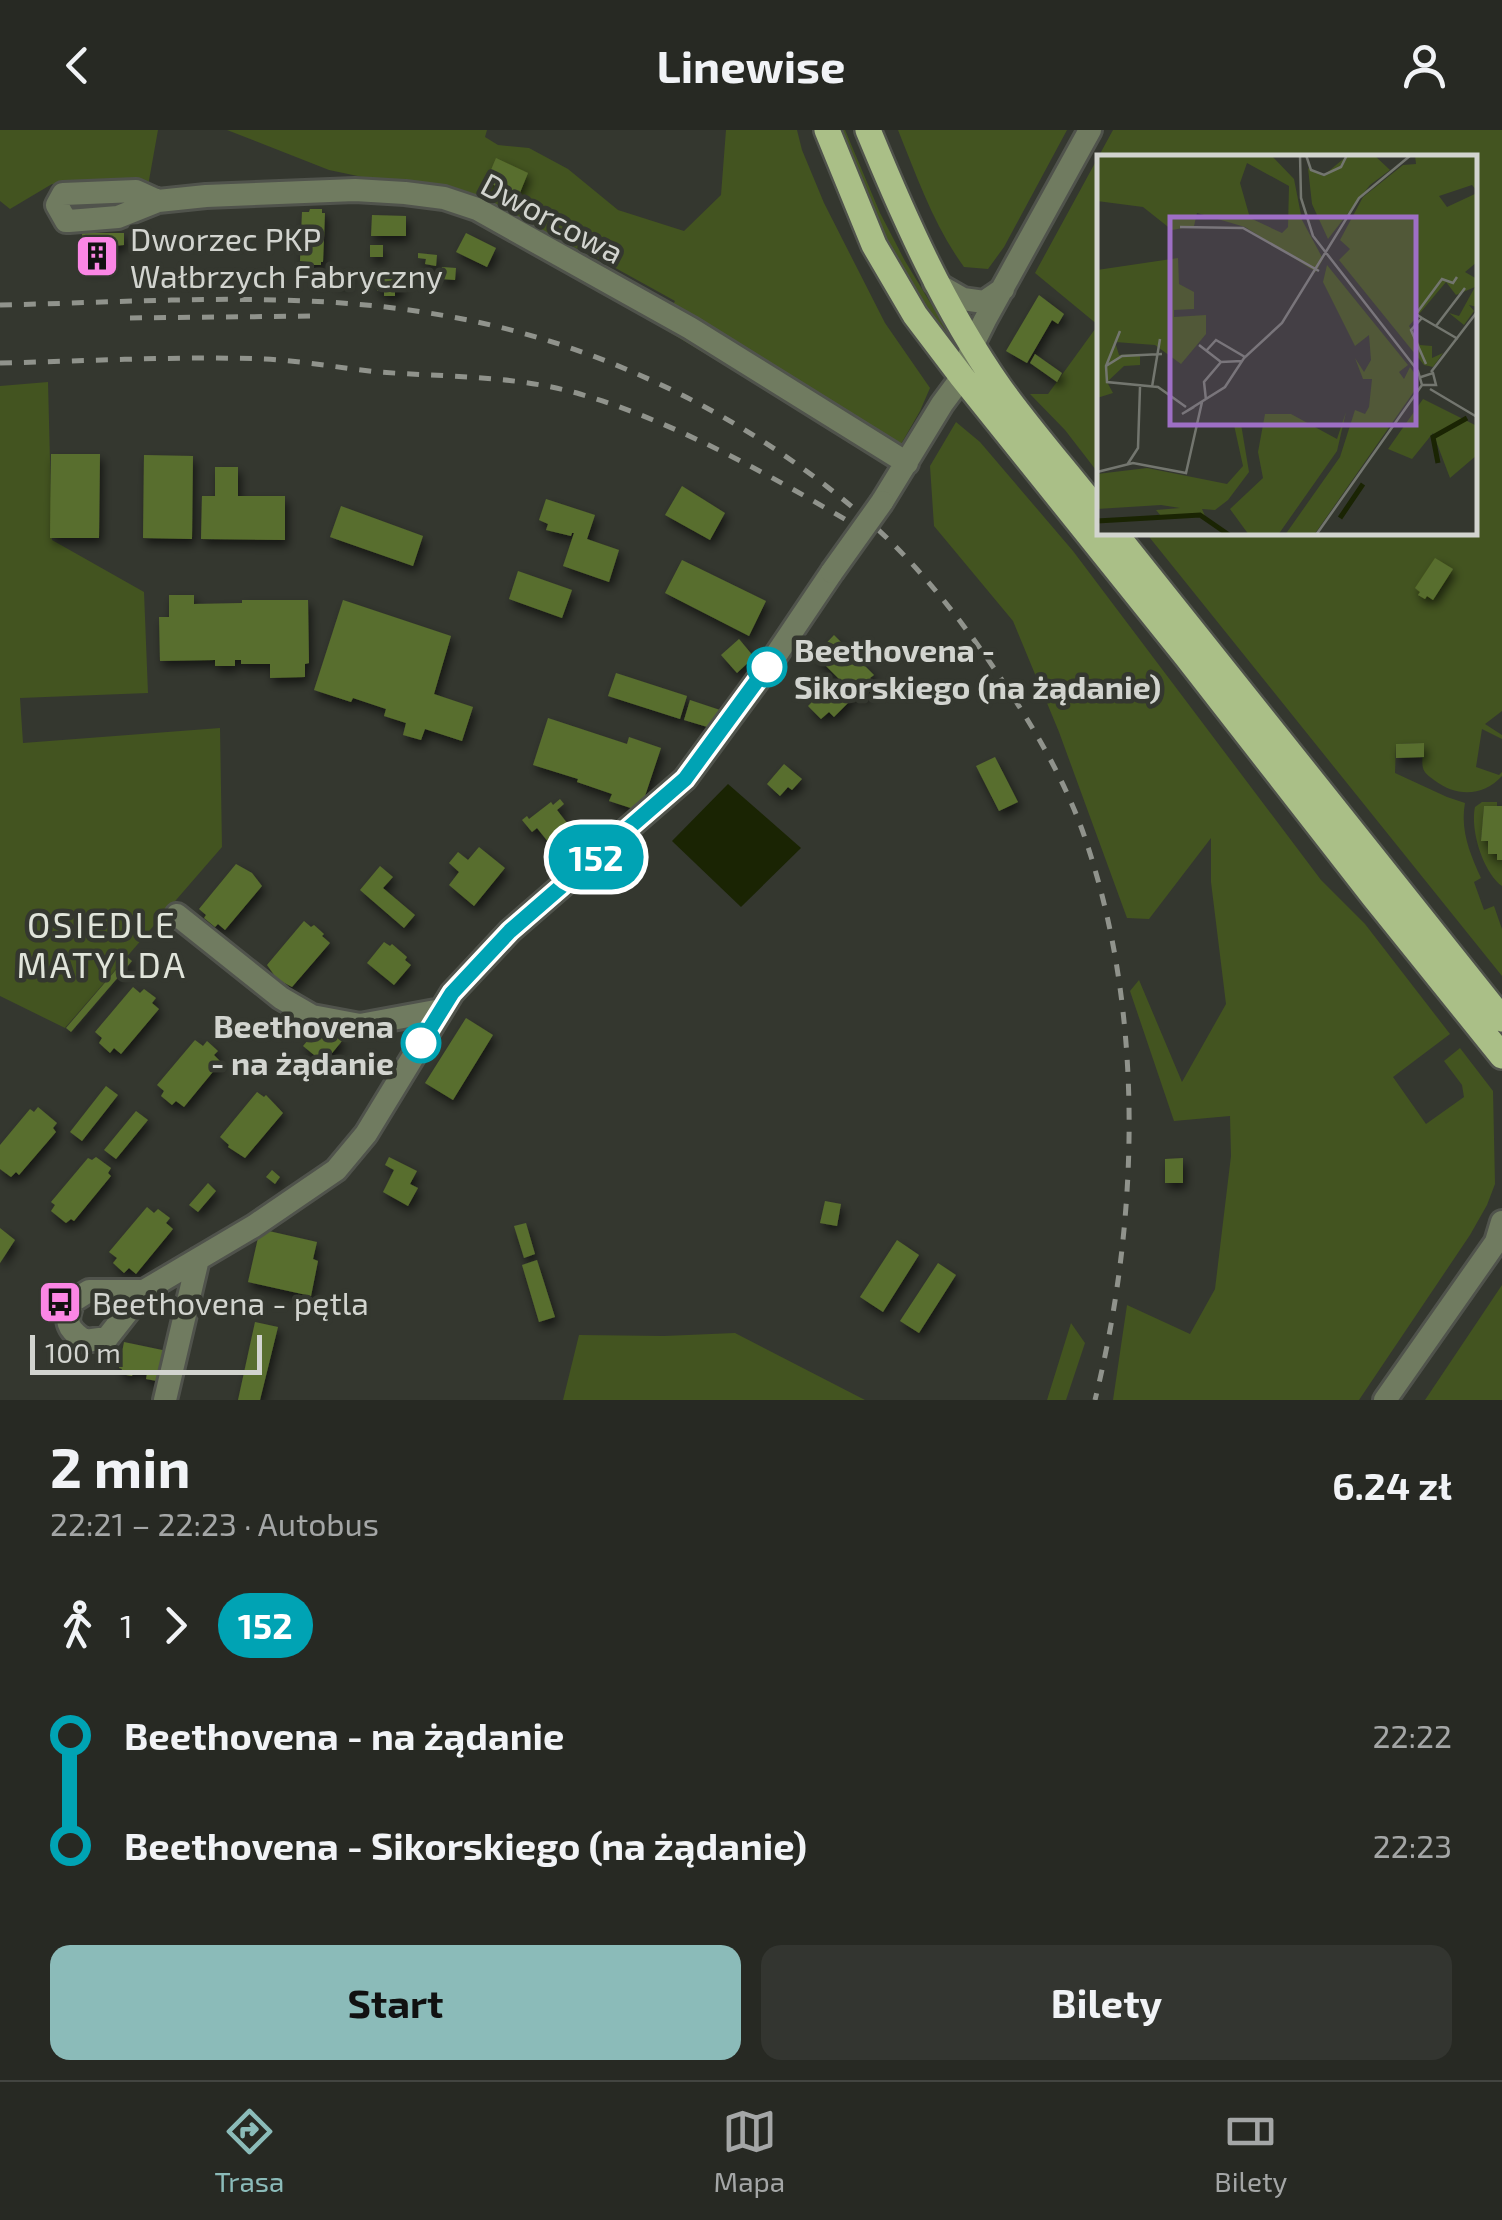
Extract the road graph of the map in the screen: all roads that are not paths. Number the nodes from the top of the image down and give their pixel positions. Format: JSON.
{"nodes":[{"id":1,"x":826,"y":130,"type":"edge"},
{"id":2,"x":868,"y":130,"type":"edge"},
{"id":3,"x":1090,"y":130,"type":"edge"},
{"id":4,"x":63,"y":194,"type":"dead end"},
{"id":5,"x":935,"y":282,"type":"junction"},
{"id":6,"x":1003,"y":289,"type":"junction"},
{"id":7,"x":973,"y":344,"type":"junction"},
{"id":8,"x":962,"y":377,"type":"junction"},
{"id":9,"x":907,"y":463,"type":"junction"},
{"id":10,"x":1097,"y":510,"type":"edge"},
{"id":11,"x":1116,"y":535,"type":"edge"},
{"id":12,"x":177,"y":915,"type":"dead end"},
{"id":13,"x":441,"y":1010,"type":"junction"},
{"id":14,"x":1502,"y":1020,"type":"edge"},
{"id":15,"x":1502,"y":1056,"type":"edge"},
{"id":16,"x":1500,"y":1234,"type":"edge"},
{"id":17,"x":198,"y":1259,"type":"junction"},
{"id":18,"x":144,"y":1291,"type":"dead end"},
{"id":19,"x":165,"y":1400,"type":"edge"},
{"id":20,"x":1385,"y":1400,"type":"edge"}],
"edges":[{"from":1,"to":8,"type":"main road"},
{"from":2,"to":5,"type":"main road"},
{"from":3,"to":6,"type":"street"},
{"from":4,"to":9,"type":"street","name":"Dworcowa"},
{"from":5,"to":6,"type":"street"},
{"from":5,"to":7,"type":"main road"},
{"from":6,"to":7,"type":"street"},
{"from":7,"to":8,"type":"street"},
{"from":7,"to":10,"type":"main road"},
{"from":8,"to":9,"type":"street"},
{"from":8,"to":15,"type":"main road"},
{"from":9,"to":13,"type":"street","bridge":true},
{"from":11,"to":14,"type":"main road"},
{"from":12,"to":13,"type":"street"},
{"from":13,"to":17,"type":"street"},
{"from":16,"to":20,"type":"street"},
{"from":17,"to":18,"type":"street"},
{"from":17,"to":19,"type":"street"}]}
